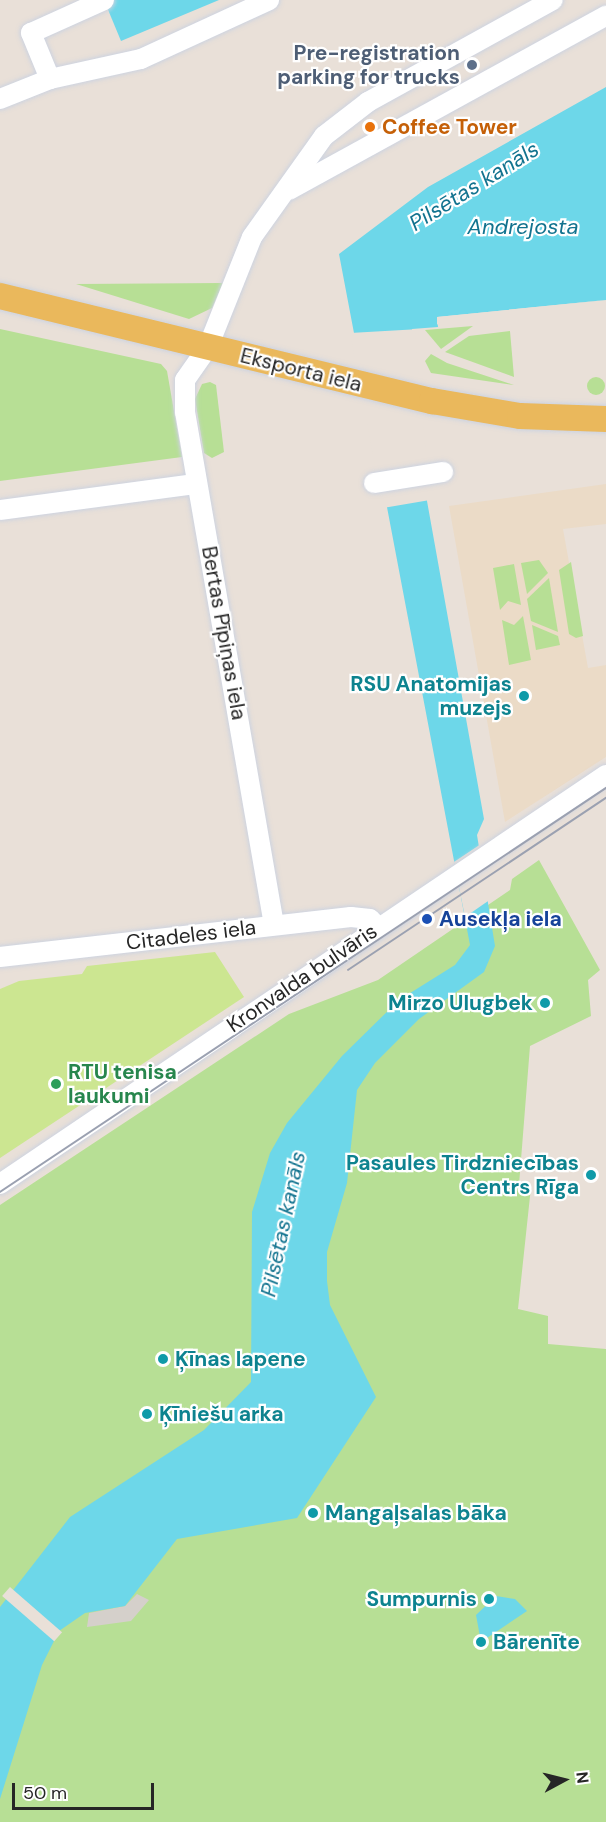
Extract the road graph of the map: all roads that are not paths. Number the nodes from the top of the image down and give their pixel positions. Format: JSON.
{"nodes":[{"id":1,"x":104,"y":0,"type":"edge"},
{"id":2,"x":268,"y":0,"type":"edge"},
{"id":3,"x":553,"y":0,"type":"edge"},
{"id":4,"x":606,"y":16,"type":"edge"},
{"id":5,"x":50,"y":79,"type":"junction"},
{"id":6,"x":0,"y":99,"type":"edge"},
{"id":7,"x":283,"y":196,"type":"junction"},
{"id":8,"x":0,"y":296,"type":"edge"},
{"id":9,"x":208,"y":347,"type":"junction"},
{"id":10,"x":606,"y":419,"type":"edge"},
{"id":11,"x":443,"y":472,"type":"dead end"},
{"id":12,"x":374,"y":483,"type":"dead end"},
{"id":13,"x":196,"y":484,"type":"junction"},
{"id":14,"x":0,"y":510,"type":"edge"},
{"id":15,"x":606,"y":775,"type":"edge"},
{"id":16,"x":274,"y":925,"type":"junction"},
{"id":17,"x":378,"y":927,"type":"junction"},
{"id":18,"x":0,"y":957,"type":"edge"},
{"id":19,"x":0,"y":1184,"type":"edge"}],
"edges":[{"from":1,"to":5,"type":"street"},
{"from":2,"to":5,"type":"street"},
{"from":3,"to":7,"type":"street"},
{"from":4,"to":7,"type":"street"},
{"from":5,"to":6,"type":"street"},
{"from":7,"to":9,"type":"street","name":"Bertas Pīpiņas iela"},
{"from":8,"to":9,"type":"main road","name":"Eksporta iela"},
{"from":9,"to":10,"type":"main road","name":"Eksporta iela"},
{"from":9,"to":13,"type":"street","name":"Bertas Pīpiņas iela"},
{"from":11,"to":12,"type":"street"},
{"from":13,"to":14,"type":"street"},
{"from":13,"to":16,"type":"street","name":"Bertas Pīpiņas iela"},
{"from":15,"to":17,"type":"street","name":"Kronvalda bulvāris"},
{"from":16,"to":17,"type":"street","name":"Citadeles iela"},
{"from":16,"to":18,"type":"street","name":"Citadeles iela"},
{"from":17,"to":19,"type":"street","name":"Kronvalda bulvāris"}]}
